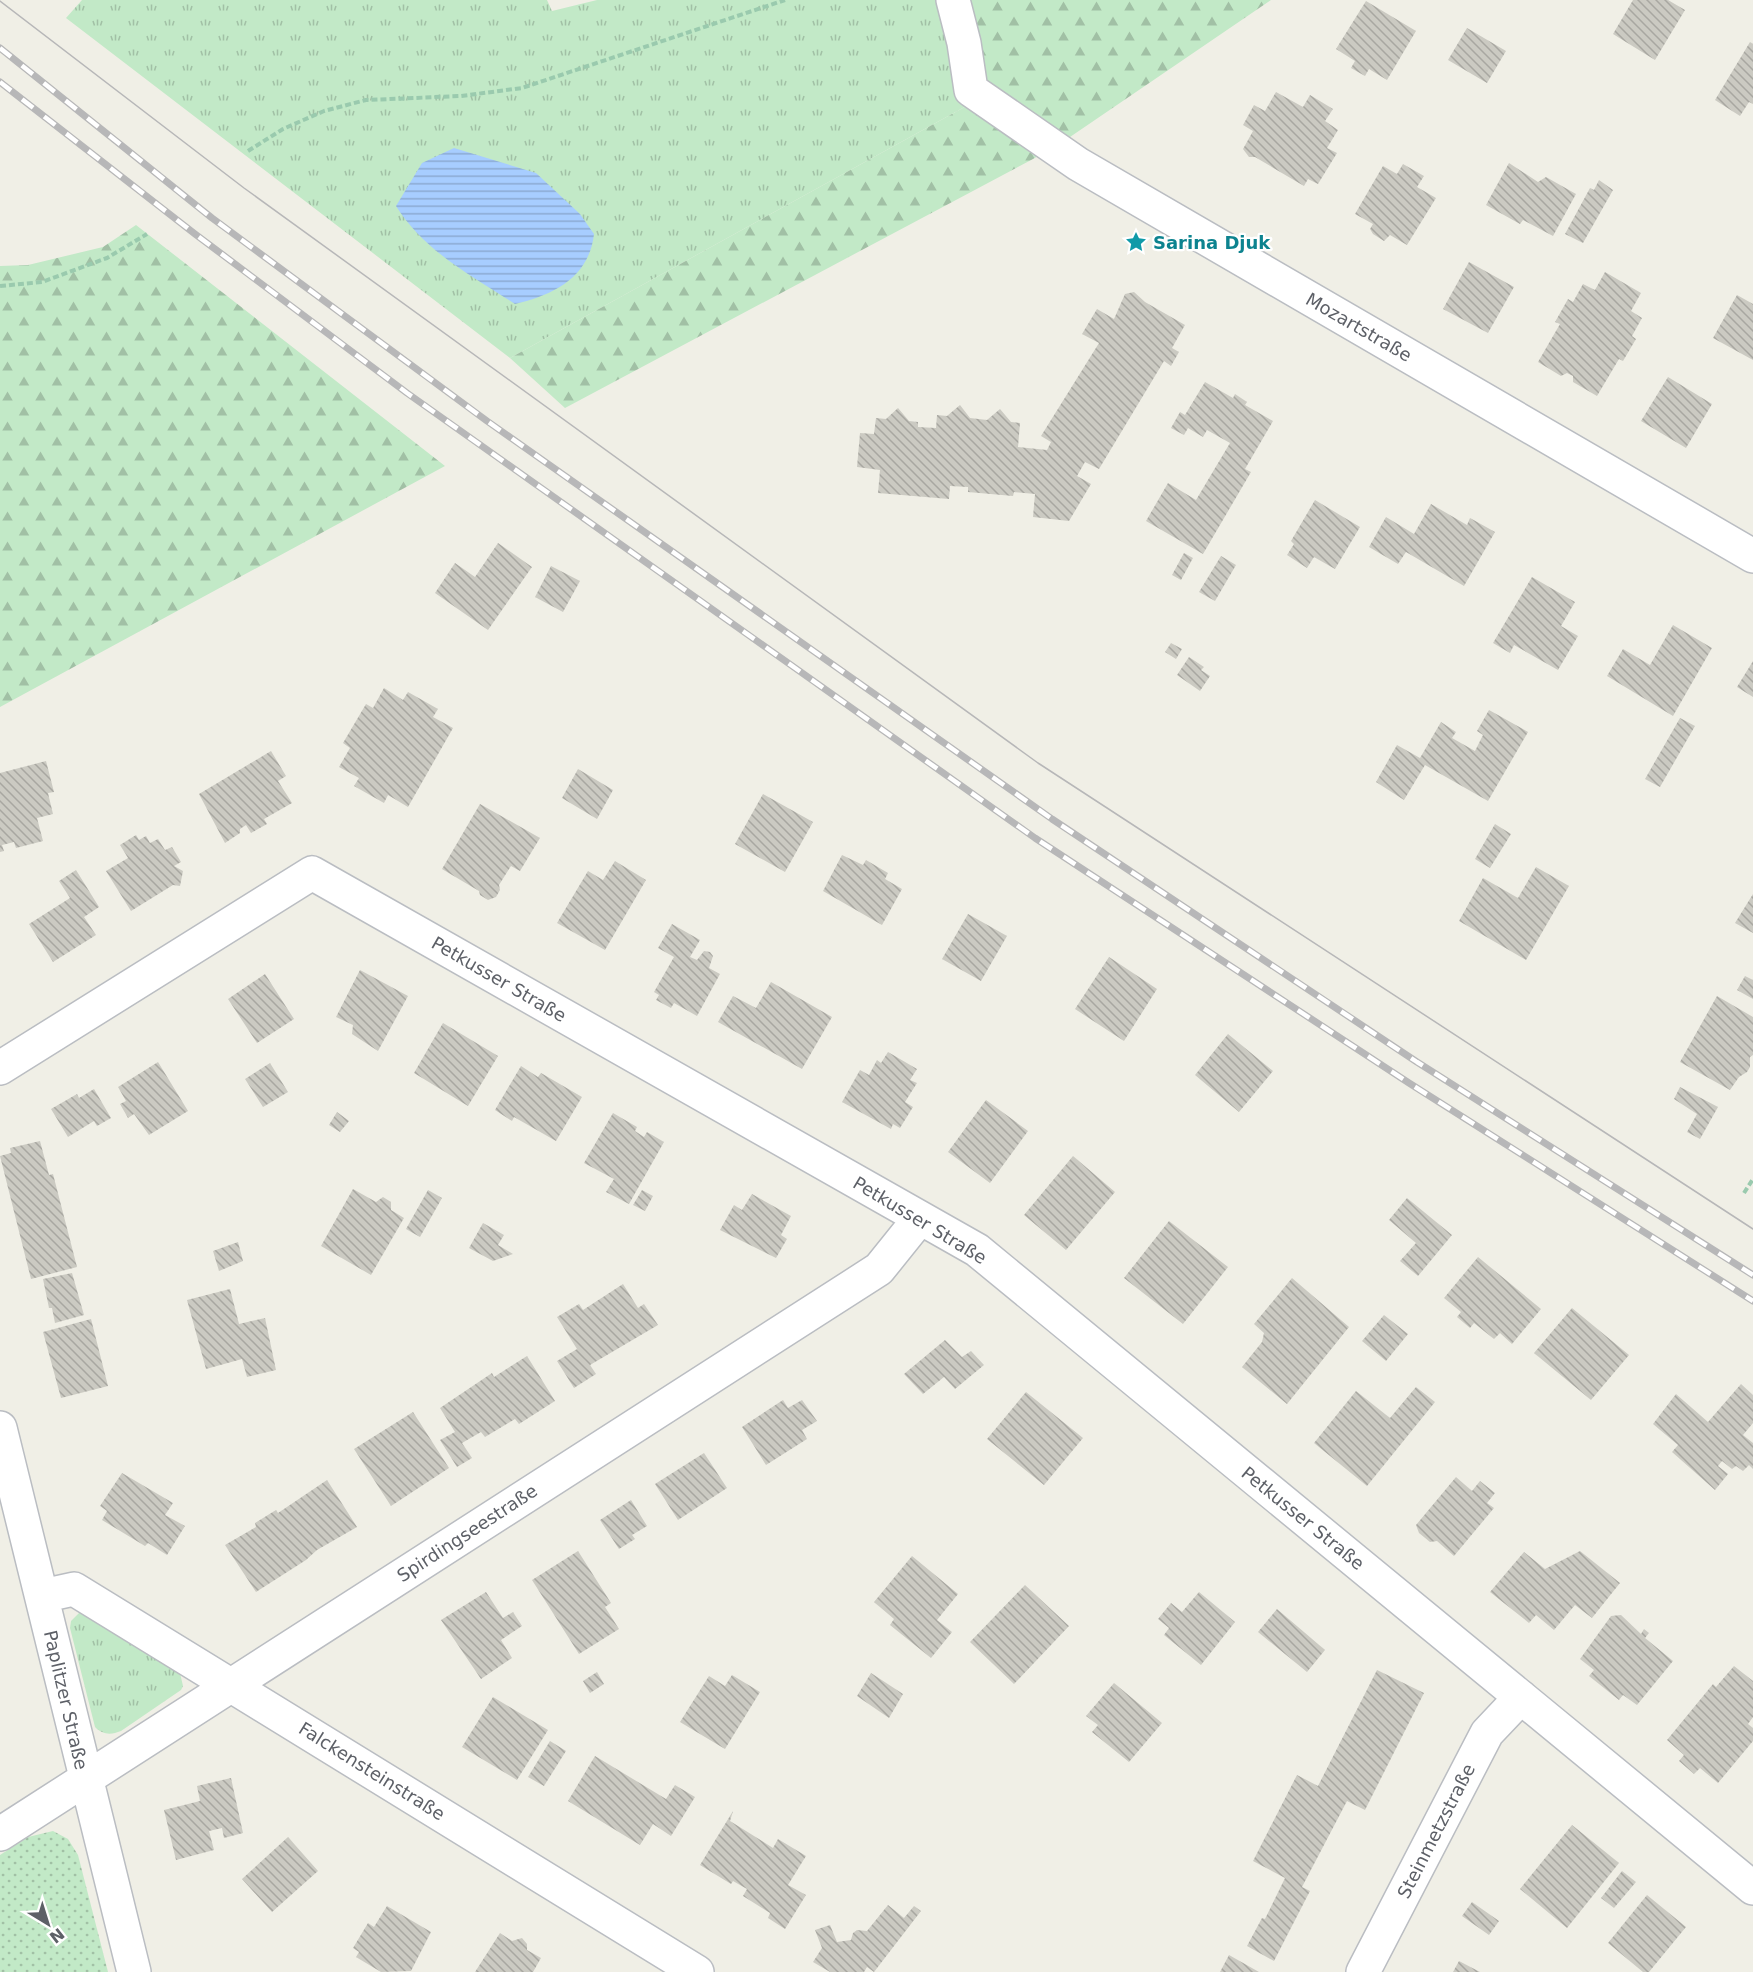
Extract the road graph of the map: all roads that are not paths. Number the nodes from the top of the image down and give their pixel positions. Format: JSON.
{"nodes":[{"id":1,"x":953,"y":0,"type":"edge"},
{"id":2,"x":1753,"y":556,"type":"edge"},
{"id":3,"x":0,"y":1068,"type":"edge"},
{"id":4,"x":920,"y":1218,"type":"junction"},
{"id":5,"x":0,"y":1428,"type":"edge"},
{"id":6,"x":42,"y":1596,"type":"junction"},
{"id":7,"x":232,"y":1684,"type":"junction"},
{"id":8,"x":1521,"y":1697,"type":"junction"},
{"id":9,"x":85,"y":1779,"type":"junction"},
{"id":10,"x":0,"y":1834,"type":"edge"},
{"id":11,"x":1753,"y":1888,"type":"edge"},
{"id":12,"x":134,"y":1972,"type":"edge"},
{"id":13,"x":697,"y":1972,"type":"edge"},
{"id":14,"x":1363,"y":1972,"type":"edge"}],
"edges":[{"from":1,"to":2,"type":"street","name":"Mozartstraße"},
{"from":3,"to":4,"type":"street","name":"Petkusser Straße"},
{"from":4,"to":7,"type":"street","name":"Spirdingseestraße"},
{"from":4,"to":8,"type":"street","name":"Petkusser Straße"},
{"from":5,"to":6,"type":"street","name":"Paplitzer Straße"},
{"from":6,"to":7,"type":"street","name":"Falckensteinstraße"},
{"from":6,"to":9,"type":"street","name":"Paplitzer Straße"},
{"from":7,"to":9,"type":"street","name":"Spirdingseestraße"},
{"from":7,"to":13,"type":"street","name":"Falckensteinstraße"},
{"from":8,"to":11,"type":"street","name":"Petkusser Straße"},
{"from":8,"to":14,"type":"street","name":"Steinmetzstraße"},
{"from":9,"to":10,"type":"street","name":"Spirdingseestraße"},
{"from":9,"to":12,"type":"street","name":"Paplitzer Straße"}]}
